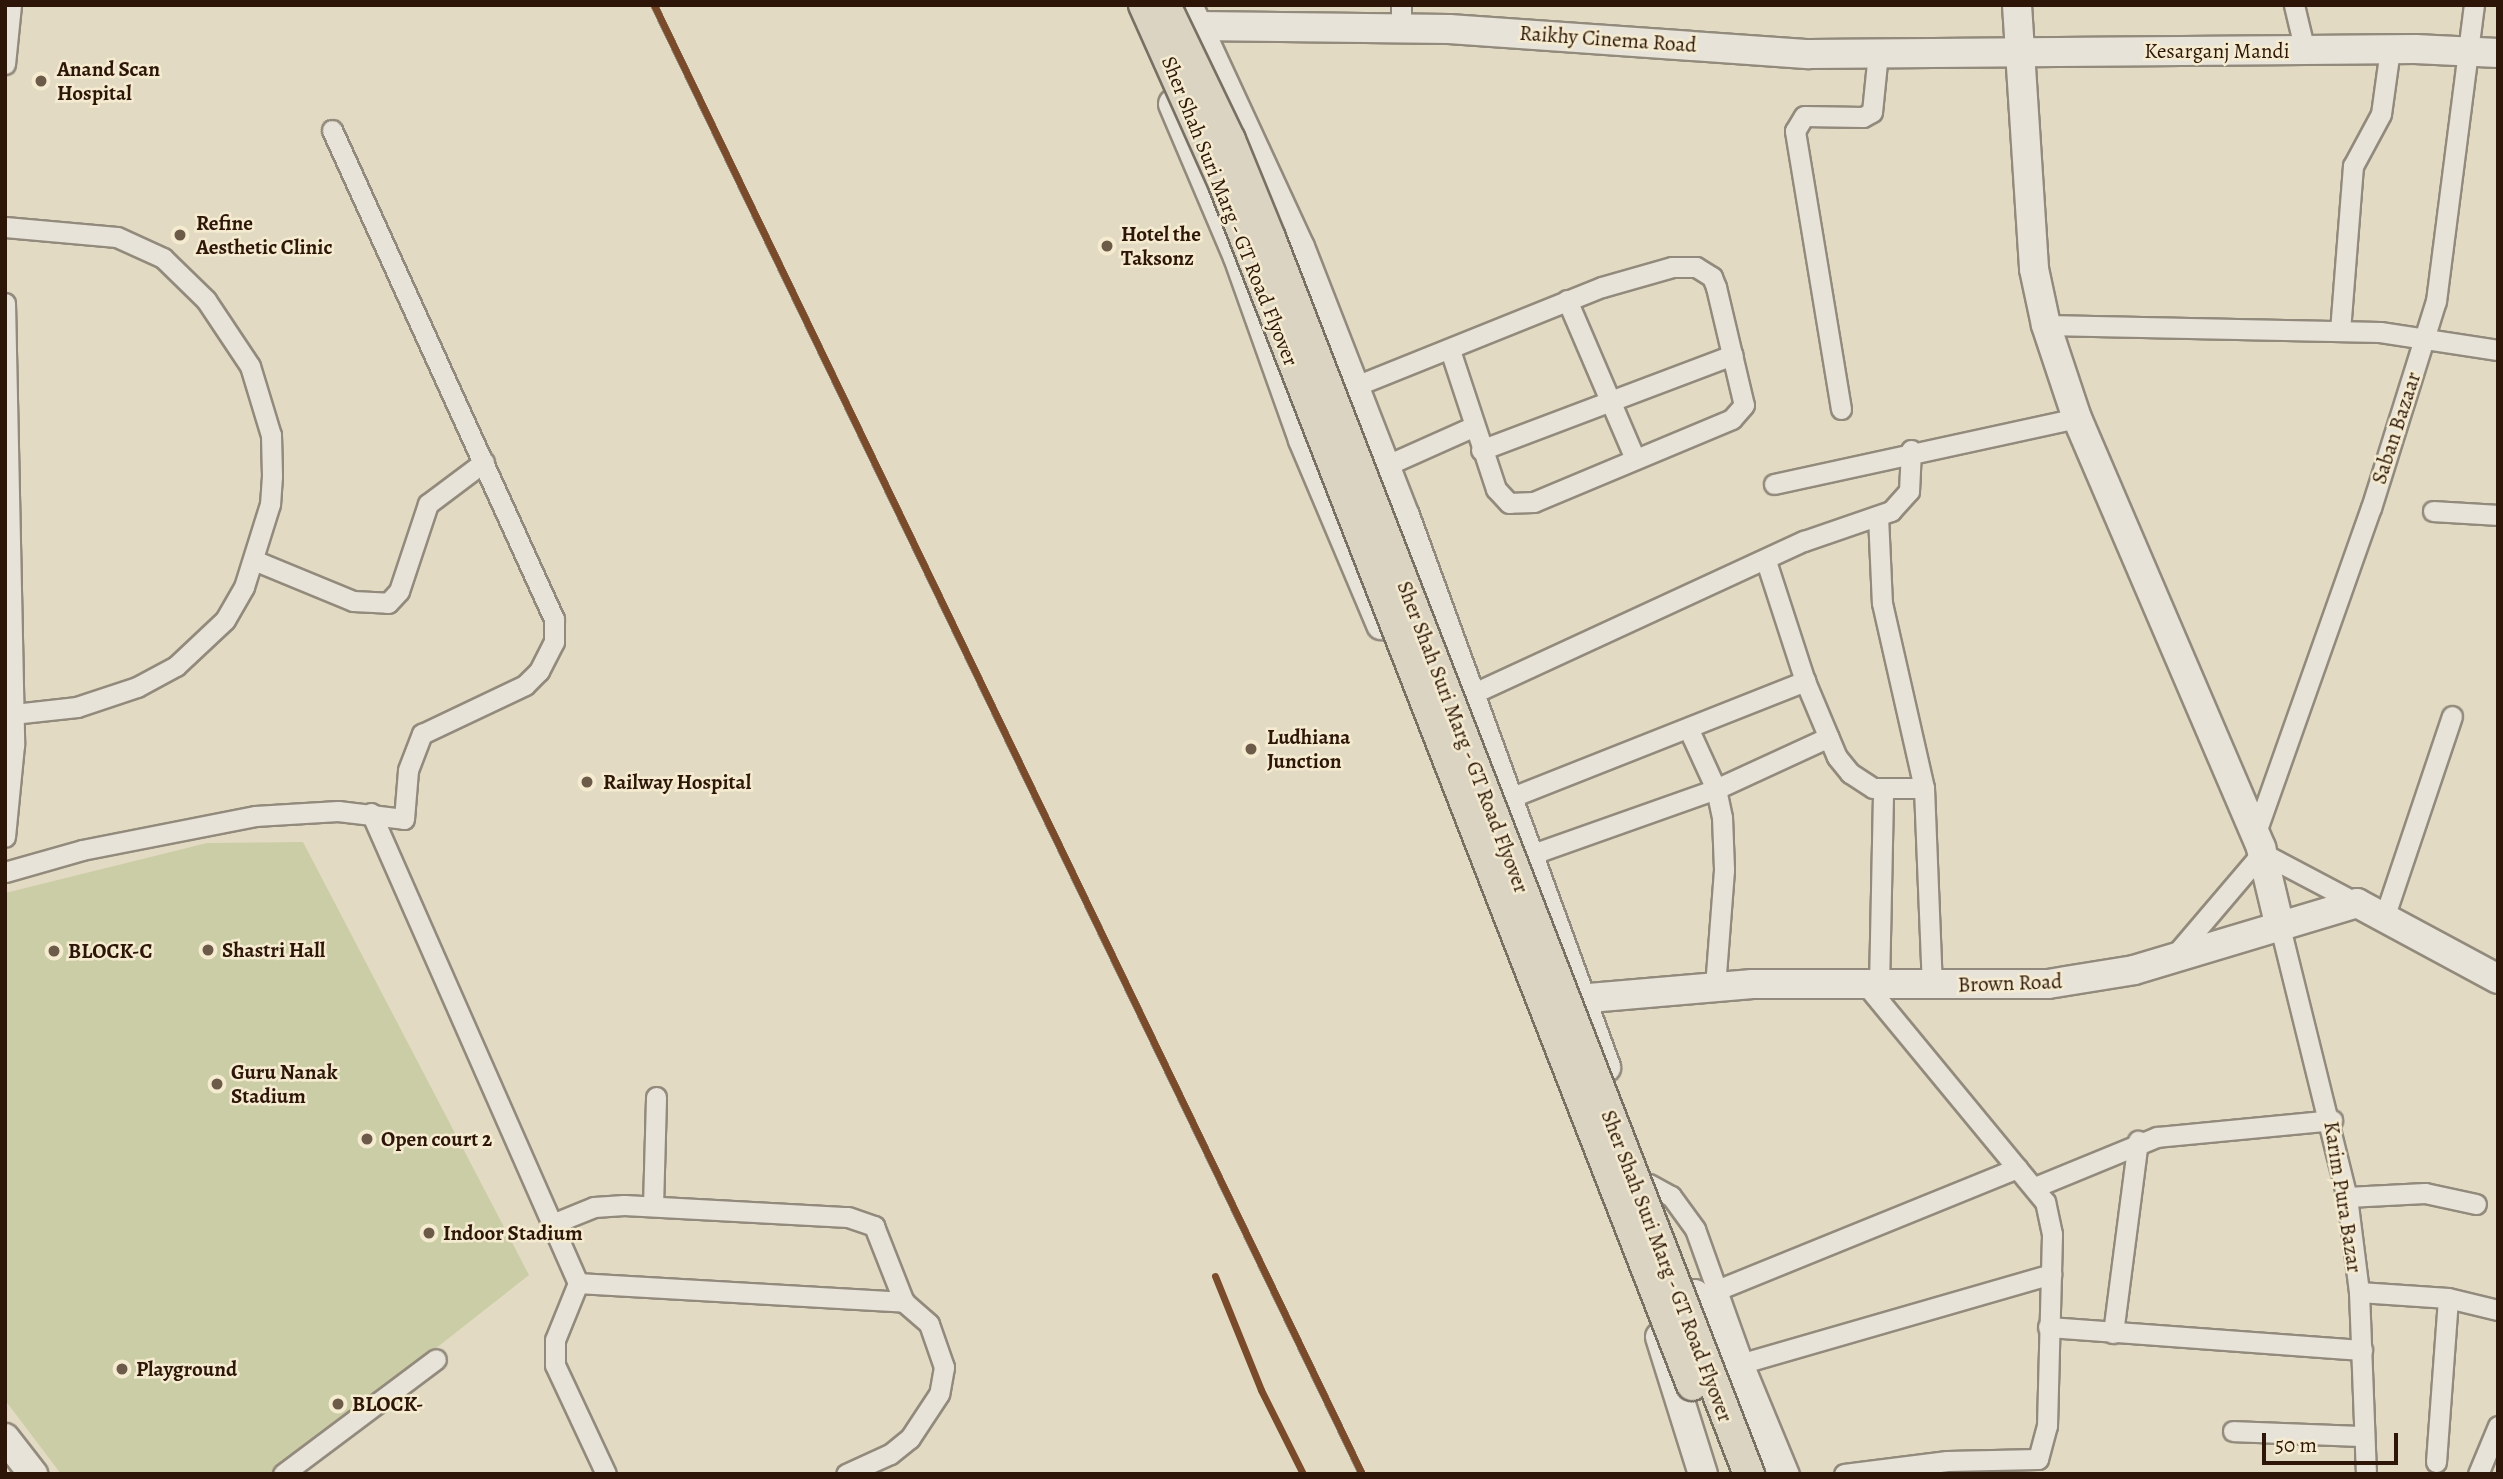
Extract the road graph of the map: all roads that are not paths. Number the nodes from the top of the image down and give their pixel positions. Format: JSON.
{"nodes":[{"id":1,"x":11,"y":5,"type":"edge"},
{"id":2,"x":1129,"y":5,"type":"edge"},
{"id":3,"x":1144,"y":5,"type":"edge"},
{"id":4,"x":1166,"y":5,"type":"edge"},
{"id":5,"x":2017,"y":5,"type":"edge"},
{"id":6,"x":2294,"y":5,"type":"edge"},
{"id":7,"x":2474,"y":5,"type":"edge"},
{"id":8,"x":1193,"y":16,"type":"edge"},
{"id":9,"x":1401,"y":18,"type":"edge"},
{"id":10,"x":2403,"y":49,"type":"junction"},
{"id":11,"x":2470,"y":49,"type":"junction"},
{"id":12,"x":2018,"y":51,"type":"junction"},
{"id":13,"x":2305,"y":51,"type":"junction"},
{"id":14,"x":1878,"y":53,"type":"junction"},
{"id":15,"x":2498,"y":53,"type":"edge"},
{"id":16,"x":5,"y":64,"type":"edge"},
{"id":17,"x":332,"y":130,"type":"dead end"},
{"id":18,"x":5,"y":228,"type":"edge"},
{"id":19,"x":1567,"y":300,"type":"junction"},
{"id":20,"x":5,"y":303,"type":"edge"},
{"id":21,"x":2046,"y":326,"type":"junction"},
{"id":22,"x":2340,"y":331,"type":"junction"},
{"id":23,"x":2425,"y":337,"type":"junction"},
{"id":24,"x":1450,"y":350,"type":"junction"},
{"id":25,"x":2498,"y":350,"type":"edge"},
{"id":26,"x":1733,"y":355,"type":"junction"},
{"id":27,"x":6,"y":367,"type":"edge"},
{"id":28,"x":1353,"y":387,"type":"junction"},
{"id":29,"x":1610,"y":400,"type":"junction"},
{"id":30,"x":1841,"y":409,"type":"dead end"},
{"id":31,"x":2077,"y":418,"type":"junction"},
{"id":32,"x":1472,"y":427,"type":"junction"},
{"id":33,"x":1482,"y":450,"type":"junction"},
{"id":34,"x":1911,"y":450,"type":"junction"},
{"id":35,"x":1635,"y":459,"type":"junction"},
{"id":36,"x":484,"y":462,"type":"junction"},
{"id":37,"x":1385,"y":466,"type":"junction"},
{"id":38,"x":1774,"y":484,"type":"dead end"},
{"id":39,"x":2433,"y":512,"type":"dead end"},
{"id":40,"x":2498,"y":515,"type":"edge"},
{"id":41,"x":1878,"y":516,"type":"junction"},
{"id":42,"x":256,"y":561,"type":"junction"},
{"id":43,"x":1766,"y":561,"type":"junction"},
{"id":44,"x":1805,"y":681,"type":"junction"},
{"id":45,"x":1470,"y":695,"type":"junction"},
{"id":46,"x":9,"y":715,"type":"edge"},
{"id":47,"x":2452,"y":716,"type":"dead end"},
{"id":48,"x":1689,"y":730,"type":"junction"},
{"id":49,"x":1829,"y":737,"type":"junction"},
{"id":50,"x":1924,"y":788,"type":"junction"},
{"id":51,"x":1716,"y":789,"type":"junction"},
{"id":52,"x":1883,"y":789,"type":"junction"},
{"id":53,"x":1507,"y":799,"type":"junction"},
{"id":54,"x":371,"y":813,"type":"junction"},
{"id":55,"x":5,"y":837,"type":"edge"},
{"id":56,"x":2259,"y":844,"type":"junction"},
{"id":57,"x":1527,"y":856,"type":"junction"},
{"id":58,"x":5,"y":872,"type":"edge"},
{"id":59,"x":2357,"y":903,"type":"junction"},
{"id":60,"x":2384,"y":918,"type":"junction"},
{"id":61,"x":2280,"y":927,"type":"junction"},
{"id":62,"x":2176,"y":954,"type":"junction"},
{"id":63,"x":2498,"y":979,"type":"edge"},
{"id":64,"x":1933,"y":985,"type":"junction"},
{"id":65,"x":1715,"y":986,"type":"junction"},
{"id":66,"x":1872,"y":986,"type":"junction"},
{"id":67,"x":1581,"y":996,"type":"junction"},
{"id":68,"x":1535,"y":1008,"type":"junction"},
{"id":69,"x":656,"y":1097,"type":"dead end"},
{"id":70,"x":2332,"y":1120,"type":"junction"},
{"id":71,"x":2138,"y":1141,"type":"junction"},
{"id":72,"x":2017,"y":1168,"type":"junction"},
{"id":73,"x":1649,"y":1184,"type":"junction"},
{"id":74,"x":2035,"y":1187,"type":"junction"},
{"id":75,"x":2347,"y":1197,"type":"junction"},
{"id":76,"x":2476,"y":1204,"type":"dead end"},
{"id":77,"x":653,"y":1206,"type":"junction"},
{"id":78,"x":1614,"y":1214,"type":"junction"},
{"id":79,"x":552,"y":1224,"type":"junction"},
{"id":80,"x":2051,"y":1274,"type":"junction"},
{"id":81,"x":578,"y":1283,"type":"junction"},
{"id":82,"x":1717,"y":1290,"type":"junction"},
{"id":83,"x":2359,"y":1292,"type":"junction"},
{"id":84,"x":2448,"y":1298,"type":"junction"},
{"id":85,"x":904,"y":1302,"type":"junction"},
{"id":86,"x":2498,"y":1310,"type":"edge"},
{"id":87,"x":2048,"y":1327,"type":"junction"},
{"id":88,"x":2113,"y":1333,"type":"junction"},
{"id":89,"x":2362,"y":1350,"type":"junction"},
{"id":90,"x":436,"y":1359,"type":"dead end"},
{"id":91,"x":1743,"y":1363,"type":"junction"},
{"id":92,"x":2498,"y":1426,"type":"edge"},
{"id":93,"x":2234,"y":1431,"type":"dead end"},
{"id":94,"x":2364,"y":1436,"type":"junction"},
{"id":95,"x":5,"y":1438,"type":"edge"},
{"id":96,"x":2436,"y":1462,"type":"dead end"},
{"id":97,"x":1947,"y":1467,"type":"edge"},
{"id":98,"x":33,"y":1474,"type":"edge"},
{"id":99,"x":283,"y":1474,"type":"edge"},
{"id":100,"x":606,"y":1474,"type":"edge"},
{"id":101,"x":846,"y":1474,"type":"edge"},
{"id":102,"x":1703,"y":1474,"type":"edge"},
{"id":103,"x":1726,"y":1474,"type":"edge"},
{"id":104,"x":1749,"y":1474,"type":"edge"},
{"id":105,"x":1766,"y":1474,"type":"edge"},
{"id":106,"x":1789,"y":1474,"type":"edge"},
{"id":107,"x":1844,"y":1474,"type":"edge"},
{"id":108,"x":2366,"y":1474,"type":"edge"},
{"id":109,"x":2478,"y":1474,"type":"edge"}],
"edges":[{"from":1,"to":16,"type":"street"},
{"from":2,"to":68,"type":"street"},
{"from":3,"to":103,"type":"main road","name":"Sher Shah Suri Marg - GT Road Flyover","bridge":true},
{"from":4,"to":104,"type":"main road","name":"Sher Shah Suri Marg - GT Road Flyover","bridge":true},
{"from":5,"to":12,"type":"street"},
{"from":6,"to":13,"type":"street"},
{"from":7,"to":11,"type":"street","name":"Saban Bazaar"},
{"from":8,"to":9,"type":"street","name":"Raikhy Cinema Road"},
{"from":8,"to":28,"type":"street"},
{"from":9,"to":14,"type":"street","name":"Raikhy Cinema Road"},
{"from":10,"to":11,"type":"street","name":"Kesarganj Mandi"},
{"from":10,"to":13,"type":"street","name":"Kesarganj Mandi"},
{"from":10,"to":22,"type":"street"},
{"from":11,"to":15,"type":"street","name":"Kesarganj Mandi"},
{"from":11,"to":23,"type":"street","name":"Saban Bazaar"},
{"from":12,"to":13,"type":"street","name":"Kesarganj Mandi"},
{"from":12,"to":14,"type":"street","name":"Raikhy Cinema Road"},
{"from":12,"to":21,"type":"street"},
{"from":14,"to":30,"type":"street"},
{"from":17,"to":36,"type":"street"},
{"from":18,"to":42,"type":"street"},
{"from":19,"to":24,"type":"street"},
{"from":19,"to":26,"type":"street"},
{"from":19,"to":29,"type":"street"},
{"from":20,"to":27,"type":"street"},
{"from":21,"to":22,"type":"street"},
{"from":21,"to":31,"type":"street"},
{"from":22,"to":23,"type":"street"},
{"from":23,"to":25,"type":"street"},
{"from":23,"to":56,"type":"street","name":"Saban Bazaar"},
{"from":24,"to":28,"type":"street"},
{"from":24,"to":32,"type":"street"},
{"from":26,"to":29,"type":"street"},
{"from":26,"to":35,"type":"street"},
{"from":27,"to":46,"type":"street"},
{"from":28,"to":37,"type":"street"},
{"from":29,"to":33,"type":"street"},
{"from":29,"to":35,"type":"street"},
{"from":31,"to":34,"type":"street"},
{"from":31,"to":56,"type":"street"},
{"from":32,"to":33,"type":"street"},
{"from":32,"to":37,"type":"street"},
{"from":33,"to":35,"type":"street"},
{"from":34,"to":38,"type":"street"},
{"from":34,"to":41,"type":"street"},
{"from":36,"to":42,"type":"street"},
{"from":36,"to":54,"type":"street"},
{"from":37,"to":45,"type":"street"},
{"from":39,"to":40,"type":"street"},
{"from":41,"to":43,"type":"street"},
{"from":41,"to":50,"type":"street"},
{"from":42,"to":46,"type":"street"},
{"from":43,"to":44,"type":"street"},
{"from":43,"to":45,"type":"street"},
{"from":44,"to":48,"type":"street"},
{"from":44,"to":49,"type":"street"},
{"from":45,"to":53,"type":"street"},
{"from":46,"to":55,"type":"street"},
{"from":47,"to":60,"type":"street"},
{"from":48,"to":51,"type":"street"},
{"from":48,"to":53,"type":"street"},
{"from":49,"to":51,"type":"street"},
{"from":49,"to":52,"type":"street"},
{"from":50,"to":52,"type":"street"},
{"from":50,"to":64,"type":"street"},
{"from":51,"to":57,"type":"street"},
{"from":51,"to":65,"type":"street"},
{"from":52,"to":66,"type":"street"},
{"from":53,"to":57,"type":"street"},
{"from":54,"to":58,"type":"street"},
{"from":54,"to":79,"type":"street"},
{"from":56,"to":59,"type":"street"},
{"from":56,"to":61,"type":"street"},
{"from":56,"to":62,"type":"street"},
{"from":57,"to":67,"type":"street"},
{"from":59,"to":60,"type":"street"},
{"from":59,"to":61,"type":"street","name":"Brown Road"},
{"from":60,"to":63,"type":"street"},
{"from":61,"to":62,"type":"street","name":"Brown Road"},
{"from":61,"to":70,"type":"street","name":"Karim Pura Bazar"},
{"from":62,"to":64,"type":"street","name":"Brown Road"},
{"from":64,"to":66,"type":"street","name":"Brown Road"},
{"from":65,"to":66,"type":"street","name":"Brown Road"},
{"from":65,"to":67,"type":"street","name":"Brown Road"},
{"from":66,"to":72,"type":"street"},
{"from":67,"to":68,"type":"street","name":"Brown Road"},
{"from":67,"to":73,"type":"street"},
{"from":68,"to":78,"type":"street"},
{"from":69,"to":77,"type":"street"},
{"from":70,"to":71,"type":"street"},
{"from":70,"to":75,"type":"street","name":"Karim Pura Bazar"},
{"from":71,"to":74,"type":"street"},
{"from":71,"to":88,"type":"street"},
{"from":72,"to":74,"type":"street"},
{"from":72,"to":82,"type":"street"},
{"from":73,"to":78,"type":"street"},
{"from":73,"to":82,"type":"street"},
{"from":73,"to":105,"type":"street"},
{"from":74,"to":80,"type":"street"},
{"from":75,"to":76,"type":"street"},
{"from":75,"to":83,"type":"street","name":"Karim Pura Bazar"},
{"from":77,"to":79,"type":"street"},
{"from":77,"to":85,"type":"street"},
{"from":78,"to":102,"type":"street"},
{"from":79,"to":81,"type":"street"},
{"from":80,"to":87,"type":"street"},
{"from":80,"to":91,"type":"street"},
{"from":81,"to":85,"type":"street"},
{"from":81,"to":100,"type":"street"},
{"from":82,"to":91,"type":"street"},
{"from":83,"to":84,"type":"street"},
{"from":83,"to":89,"type":"street","name":"Karim Pura Bazar"},
{"from":84,"to":86,"type":"street"},
{"from":84,"to":96,"type":"street"},
{"from":85,"to":101,"type":"street"},
{"from":87,"to":88,"type":"street"},
{"from":87,"to":97,"type":"street"},
{"from":88,"to":89,"type":"street"},
{"from":89,"to":94,"type":"street","name":"Karim Pura Bazar"},
{"from":90,"to":99,"type":"street"},
{"from":91,"to":106,"type":"street"},
{"from":92,"to":109,"type":"street"},
{"from":93,"to":94,"type":"street"},
{"from":94,"to":108,"type":"street","name":"Karim Pura Bazar"},
{"from":95,"to":98,"type":"street"},
{"from":97,"to":107,"type":"street"}]}
